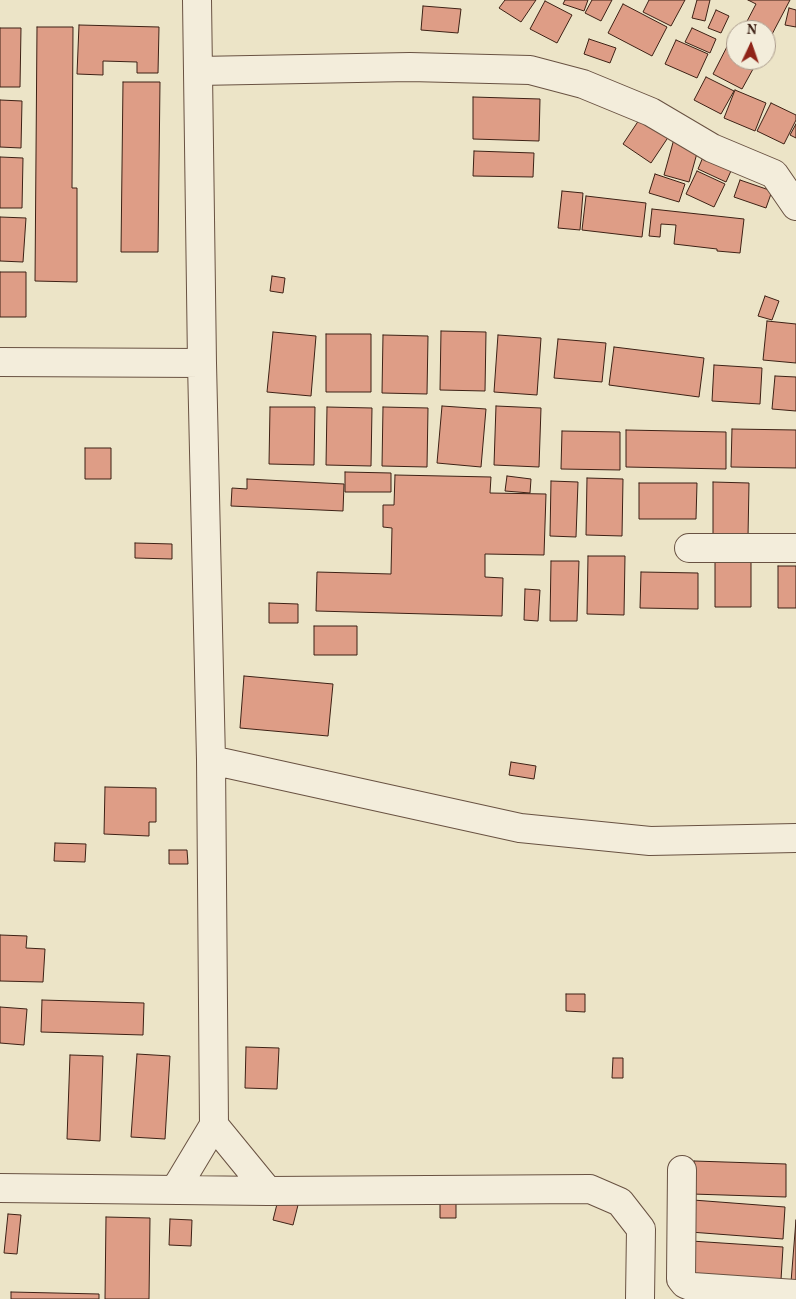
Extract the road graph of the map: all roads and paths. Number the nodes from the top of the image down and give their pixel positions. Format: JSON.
{"nodes":[{"id":1,"x":197,"y":0,"type":"edge"},
{"id":2,"x":198,"y":71,"type":"junction"},
{"id":3,"x":796,"y":206,"type":"edge"},
{"id":4,"x":0,"y":362,"type":"edge"},
{"id":5,"x":202,"y":363,"type":"junction"},
{"id":6,"x":689,"y":548,"type":"dead end"},
{"id":7,"x":796,"y":548,"type":"edge"},
{"id":8,"x":211,"y":760,"type":"junction"},
{"id":9,"x":796,"y":838,"type":"edge"},
{"id":10,"x":214,"y":1125,"type":"junction"},
{"id":11,"x":682,"y":1170,"type":"dead end"},
{"id":12,"x":0,"y":1188,"type":"edge"},
{"id":13,"x":175,"y":1190,"type":"junction"},
{"id":14,"x":268,"y":1191,"type":"junction"},
{"id":15,"x":796,"y":1294,"type":"edge"},
{"id":16,"x":640,"y":1299,"type":"edge"}],
"edges":[{"from":1,"to":2,"type":"street"},
{"from":2,"to":3,"type":"street"},
{"from":2,"to":5,"type":"street"},
{"from":4,"to":5,"type":"street"},
{"from":5,"to":8,"type":"street"},
{"from":6,"to":7,"type":"street"},
{"from":8,"to":9,"type":"street"},
{"from":8,"to":10,"type":"street"},
{"from":10,"to":13,"type":"street"},
{"from":10,"to":14,"type":"street"},
{"from":11,"to":15,"type":"street"},
{"from":12,"to":13,"type":"street"},
{"from":13,"to":14,"type":"street"},
{"from":14,"to":16,"type":"street"}]}
